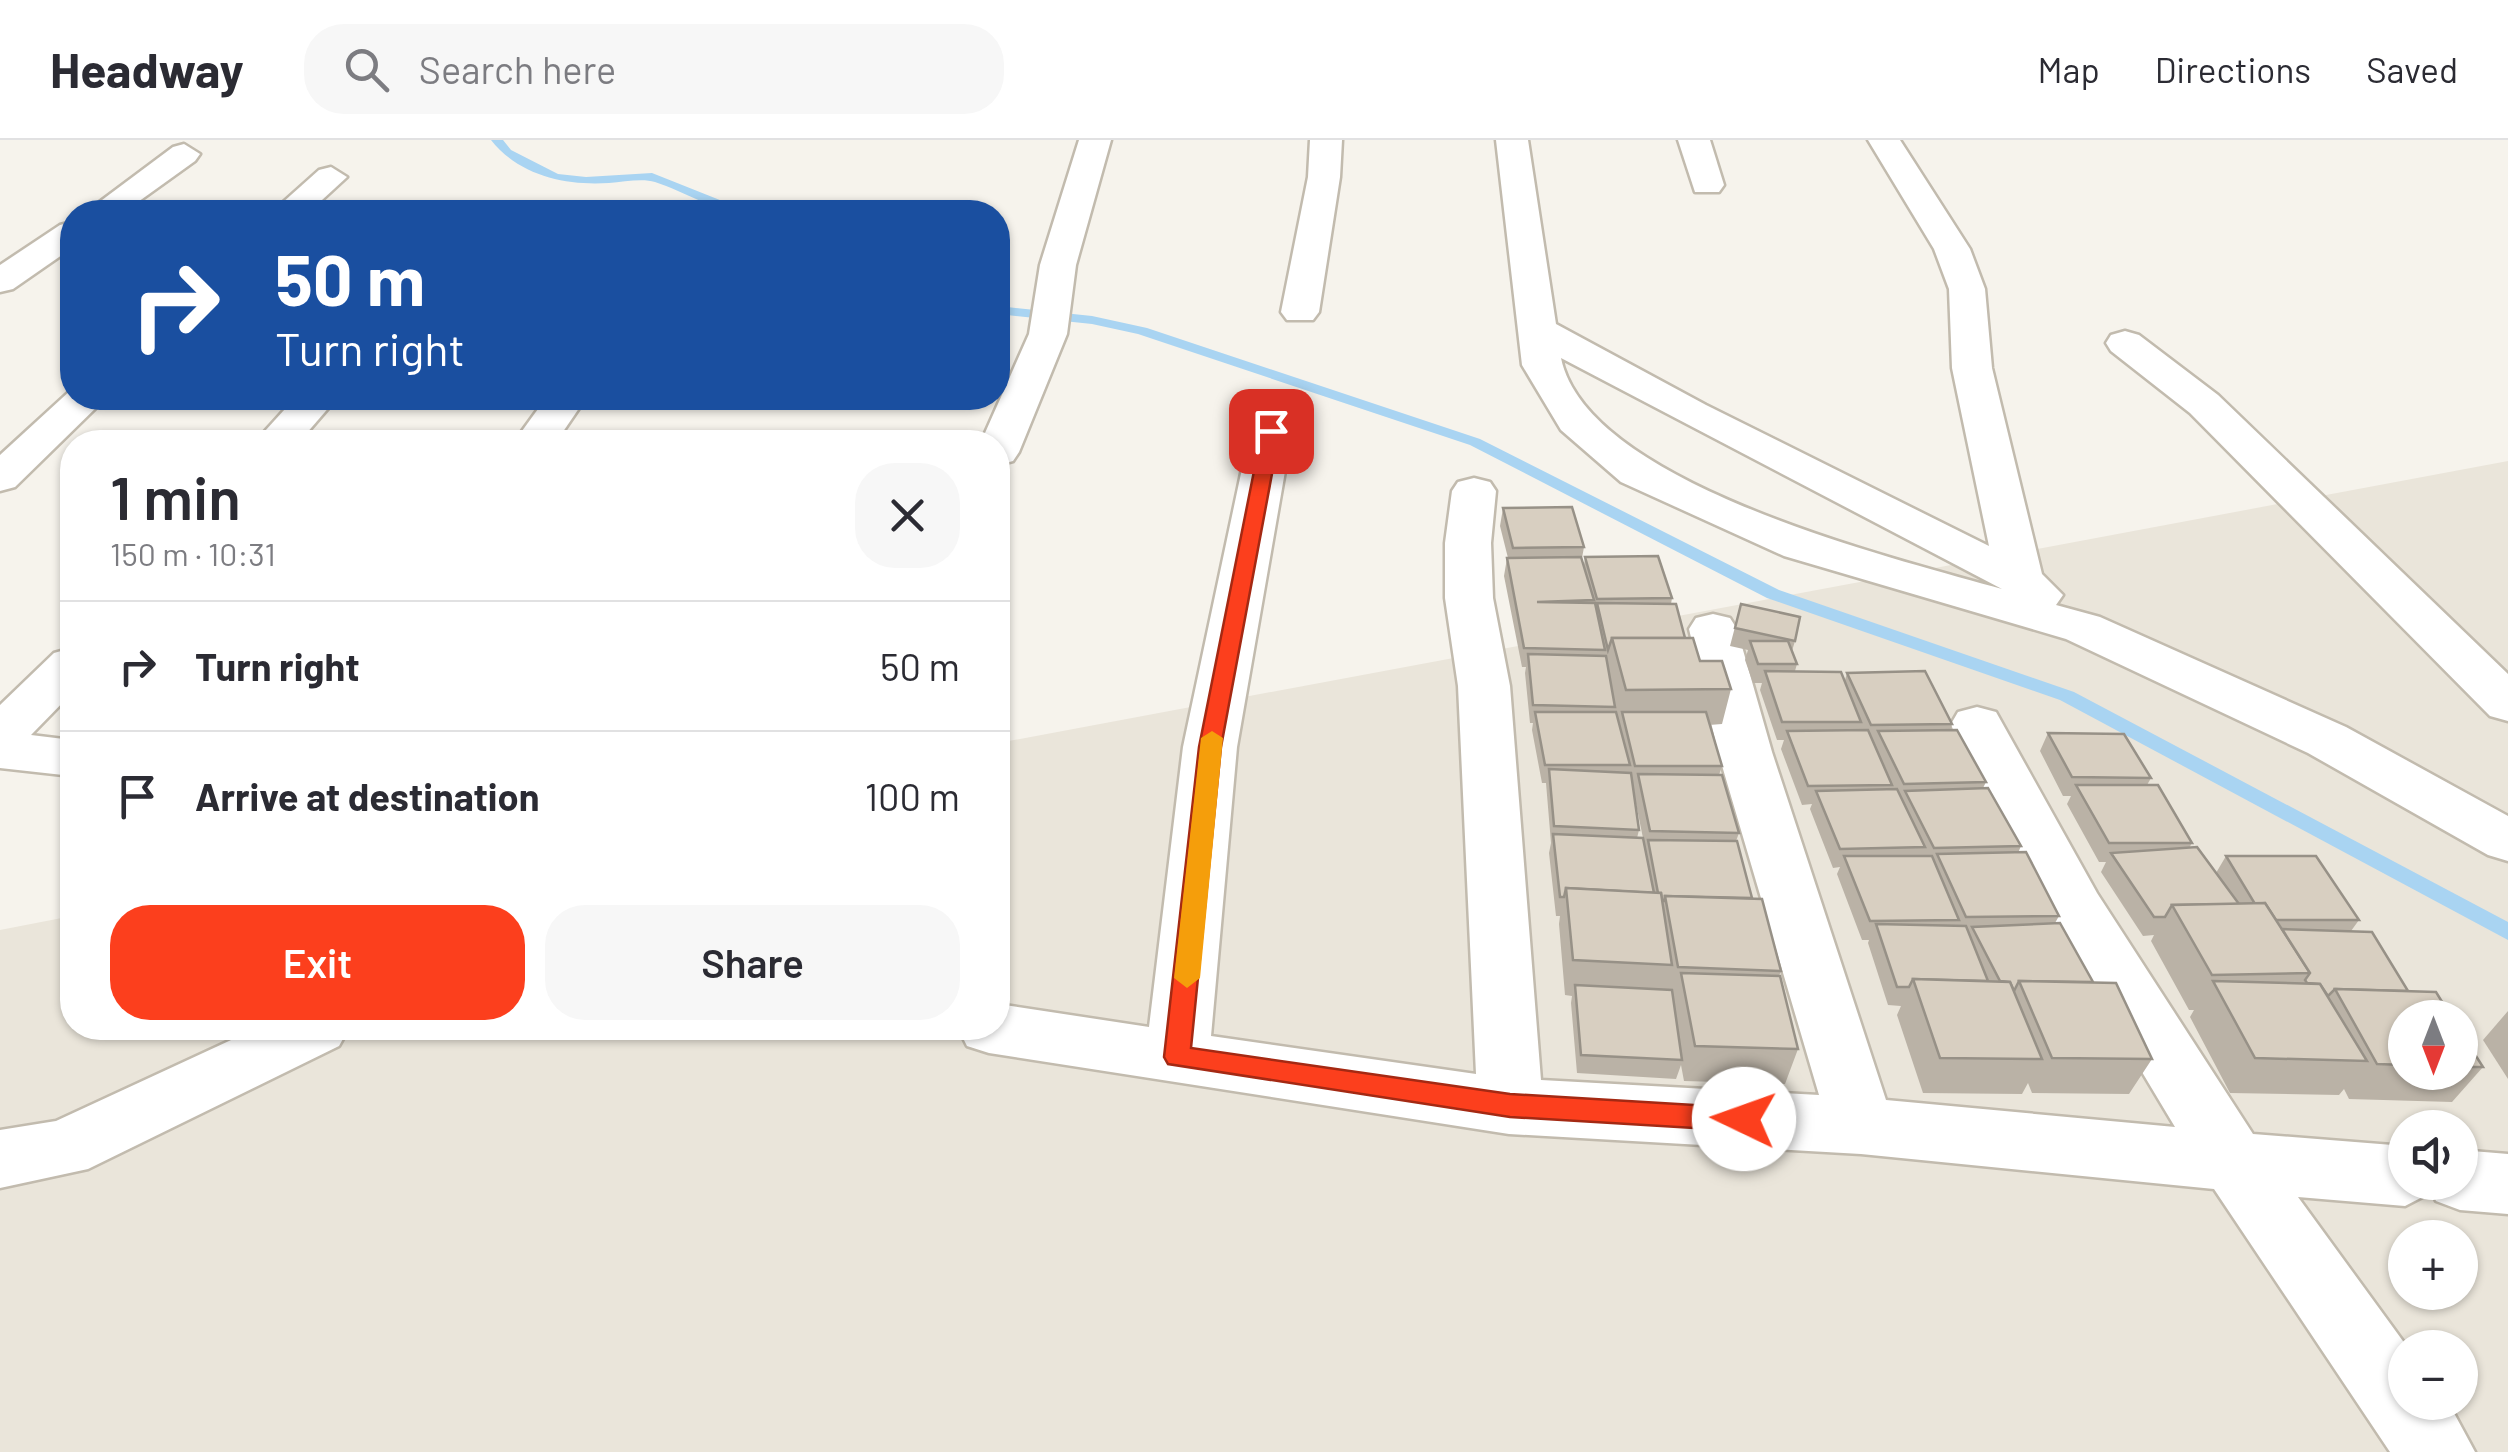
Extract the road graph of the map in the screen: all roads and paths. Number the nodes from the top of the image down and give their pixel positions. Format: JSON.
{"nodes":[{"id":1,"x":1095,"y":140,"type":"edge"},
{"id":2,"x":1326,"y":140,"type":"edge"},
{"id":3,"x":1512,"y":140,"type":"edge"},
{"id":4,"x":1694,"y":140,"type":"edge"},
{"id":5,"x":1884,"y":140,"type":"edge"},
{"id":6,"x":184,"y":154,"type":"dead end"},
{"id":7,"x":332,"y":177,"type":"dead end"},
{"id":8,"x":1707,"y":185,"type":"dead end"},
{"id":9,"x":120,"y":200,"type":"edge"},
{"id":10,"x":304,"y":200,"type":"edge"},
{"id":11,"x":60,"y":237,"type":"edge"},
{"id":12,"x":16,"y":256,"type":"edge"},
{"id":13,"x":60,"y":256,"type":"edge"},
{"id":14,"x":0,"y":282,"type":"edge"},
{"id":15,"x":1300,"y":312,"type":"dead end"},
{"id":16,"x":1534,"y":328,"type":"junction"},
{"id":17,"x":2124,"y":343,"type":"dead end"},
{"id":18,"x":73,"y":410,"type":"edge"},
{"id":19,"x":305,"y":410,"type":"edge"},
{"id":20,"x":287,"y":430,"type":"edge"},
{"id":21,"x":1007,"y":430,"type":"edge"},
{"id":22,"x":1271,"y":431,"type":"dead end"},
{"id":23,"x":0,"y":478,"type":"edge"},
{"id":24,"x":1474,"y":491,"type":"dead end"},
{"id":25,"x":2020,"y":580,"type":"junction"},
{"id":26,"x":2082,"y":628,"type":"junction"},
{"id":27,"x":1713,"y":630,"type":"dead end"},
{"id":28,"x":60,"y":676,"type":"edge"},
{"id":29,"x":2508,"y":704,"type":"edge"},
{"id":30,"x":1977,"y":724,"type":"dead end"},
{"id":31,"x":0,"y":736,"type":"edge"},
{"id":32,"x":0,"y":750,"type":"edge"},
{"id":33,"x":60,"y":757,"type":"edge"},
{"id":34,"x":2508,"y":841,"type":"edge"},
{"id":35,"x":1010,"y":1031,"type":"edge"},
{"id":36,"x":292,"y":1040,"type":"edge"},
{"id":37,"x":1177,"y":1057,"type":"junction"},
{"id":38,"x":1510,"y":1106,"type":"junction"},
{"id":39,"x":1861,"y":1126,"type":"junction"},
{"id":40,"x":0,"y":1160,"type":"edge"},
{"id":41,"x":2234,"y":1162,"type":"junction"},
{"id":42,"x":2388,"y":1175,"type":"edge"},
{"id":43,"x":2478,"y":1182,"type":"edge"},
{"id":44,"x":2508,"y":1184,"type":"edge"},
{"id":45,"x":2436,"y":1452,"type":"edge"}],
"edges":[{"from":1,"to":21,"type":"street"},
{"from":2,"to":15,"type":"street"},
{"from":3,"to":16,"type":"street"},
{"from":4,"to":8,"type":"street"},
{"from":5,"to":25,"type":"street"},
{"from":6,"to":9,"type":"street"},
{"from":7,"to":10,"type":"street"},
{"from":11,"to":12,"type":"street"},
{"from":12,"to":13,"type":"street"},
{"from":12,"to":14,"type":"street"},
{"from":16,"to":25,"type":"street"},
{"from":16,"to":26,"type":"street"},
{"from":17,"to":29,"type":"street"},
{"from":18,"to":23,"type":"street"},
{"from":19,"to":20,"type":"street"},
{"from":22,"to":37,"type":"street"},
{"from":24,"to":38,"type":"street"},
{"from":25,"to":26,"type":"street"},
{"from":26,"to":34,"type":"street"},
{"from":27,"to":39,"type":"street"},
{"from":28,"to":31,"type":"street"},
{"from":30,"to":41,"type":"street"},
{"from":32,"to":33,"type":"street"},
{"from":35,"to":37,"type":"street"},
{"from":36,"to":40,"type":"street"},
{"from":37,"to":38,"type":"street"},
{"from":38,"to":39,"type":"street"},
{"from":39,"to":41,"type":"street"},
{"from":41,"to":42,"type":"street"},
{"from":41,"to":45,"type":"street"},
{"from":43,"to":44,"type":"street"}]}
